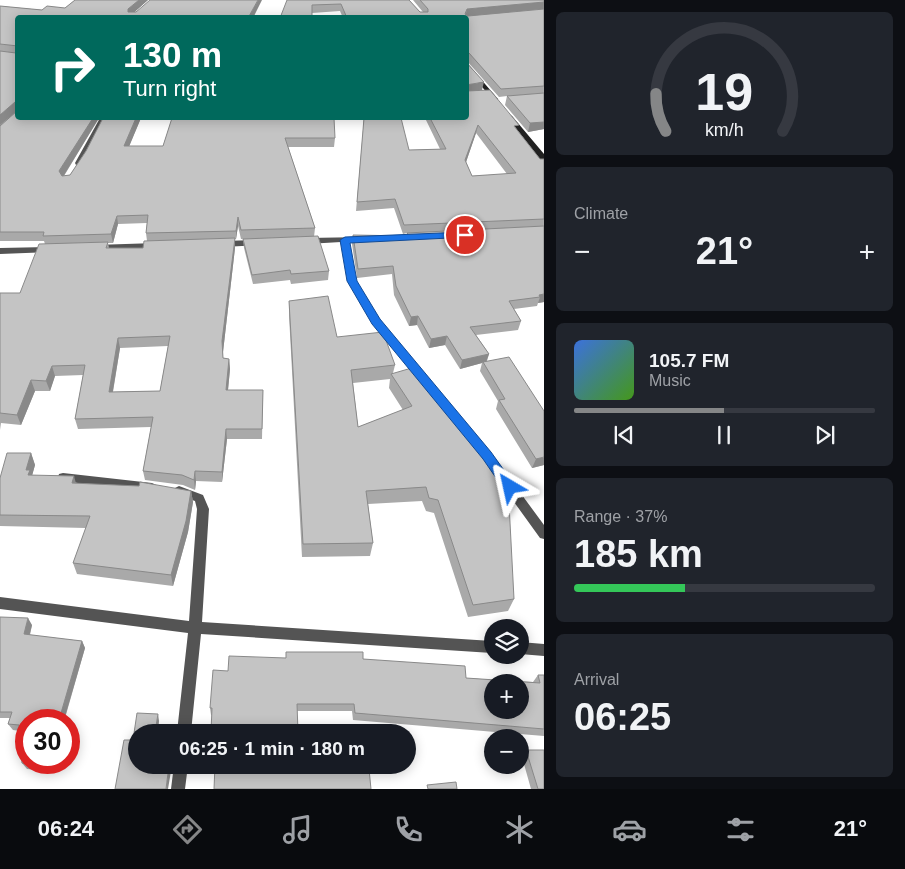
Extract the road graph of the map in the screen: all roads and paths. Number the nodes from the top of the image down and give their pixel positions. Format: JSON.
{"nodes":[{"id":1,"x":469,"y":68,"type":"edge"},
{"id":2,"x":490,"y":94,"type":"junction"},
{"id":3,"x":482,"y":95,"type":"edge"},
{"id":4,"x":102,"y":120,"type":"edge"},
{"id":5,"x":544,"y":159,"type":"edge"},
{"id":6,"x":72,"y":173,"type":"edge"},
{"id":7,"x":373,"y":239,"type":"edge"},
{"id":8,"x":345,"y":240,"type":"junction"},
{"id":9,"x":297,"y":242,"type":"edge"},
{"id":10,"x":268,"y":243,"type":"edge"},
{"id":11,"x":210,"y":245,"type":"edge"},
{"id":12,"x":161,"y":246,"type":"edge"},
{"id":13,"x":84,"y":249,"type":"edge"},
{"id":14,"x":56,"y":250,"type":"edge"},
{"id":15,"x":0,"y":251,"type":"edge"},
{"id":16,"x":52,"y":475,"type":"edge"},
{"id":17,"x":544,"y":534,"type":"edge"},
{"id":18,"x":0,"y":603,"type":"edge"},
{"id":19,"x":195,"y":628,"type":"junction"},
{"id":20,"x":484,"y":646,"type":"edge"},
{"id":21,"x":529,"y":649,"type":"edge"},
{"id":22,"x":544,"y":650,"type":"edge"},
{"id":23,"x":185,"y":724,"type":"edge"},
{"id":24,"x":180,"y":774,"type":"edge"},
{"id":25,"x":178,"y":789,"type":"edge"}],
"edges":[{"from":1,"to":2,"type":"street"},
{"from":2,"to":3,"type":"street"},
{"from":2,"to":5,"type":"street"},
{"from":4,"to":6,"type":"street"},
{"from":7,"to":8,"type":"street"},
{"from":8,"to":9,"type":"street"},
{"from":8,"to":17,"type":"street"},
{"from":10,"to":11,"type":"street"},
{"from":12,"to":13,"type":"street"},
{"from":14,"to":15,"type":"street"},
{"from":16,"to":19,"type":"street"},
{"from":18,"to":19,"type":"street"},
{"from":19,"to":20,"type":"street"},
{"from":19,"to":23,"type":"street"},
{"from":21,"to":22,"type":"street"},
{"from":24,"to":25,"type":"street"}]}
